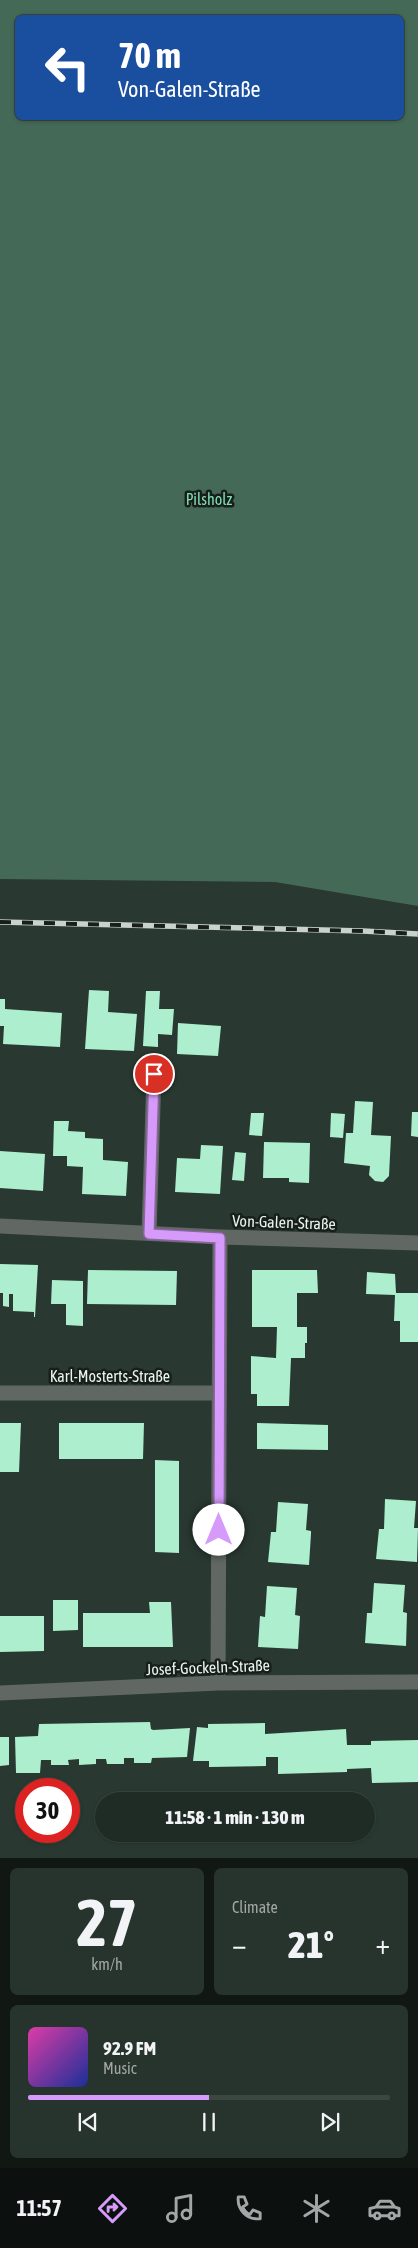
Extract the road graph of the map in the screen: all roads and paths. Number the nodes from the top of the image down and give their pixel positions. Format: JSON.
{"nodes":[{"id":1,"x":154,"y":1074,"type":"dead end"},
{"id":2,"x":0,"y":1226,"type":"edge"},
{"id":3,"x":149,"y":1234,"type":"junction"},
{"id":4,"x":220,"y":1238,"type":"junction"},
{"id":5,"x":418,"y":1243,"type":"edge"},
{"id":6,"x":0,"y":1393,"type":"edge"},
{"id":7,"x":219,"y":1393,"type":"junction"},
{"id":8,"x":418,"y":1682,"type":"edge"},
{"id":9,"x":218,"y":1683,"type":"junction"},
{"id":10,"x":0,"y":1693,"type":"edge"}],
"edges":[{"from":1,"to":3,"type":"street"},
{"from":2,"to":3,"type":"street","name":"Von-Galen-Straße"},
{"from":3,"to":4,"type":"street","name":"Von-Galen-Straße"},
{"from":4,"to":5,"type":"street","name":"Von-Galen-Straße"},
{"from":4,"to":7,"type":"street"},
{"from":6,"to":7,"type":"street","name":"Karl-Mosterts-Straße"},
{"from":7,"to":9,"type":"street"},
{"from":8,"to":9,"type":"street","name":"Josef-Gockeln-Straße"},
{"from":9,"to":10,"type":"street","name":"Josef-Gockeln-Straße"}]}
